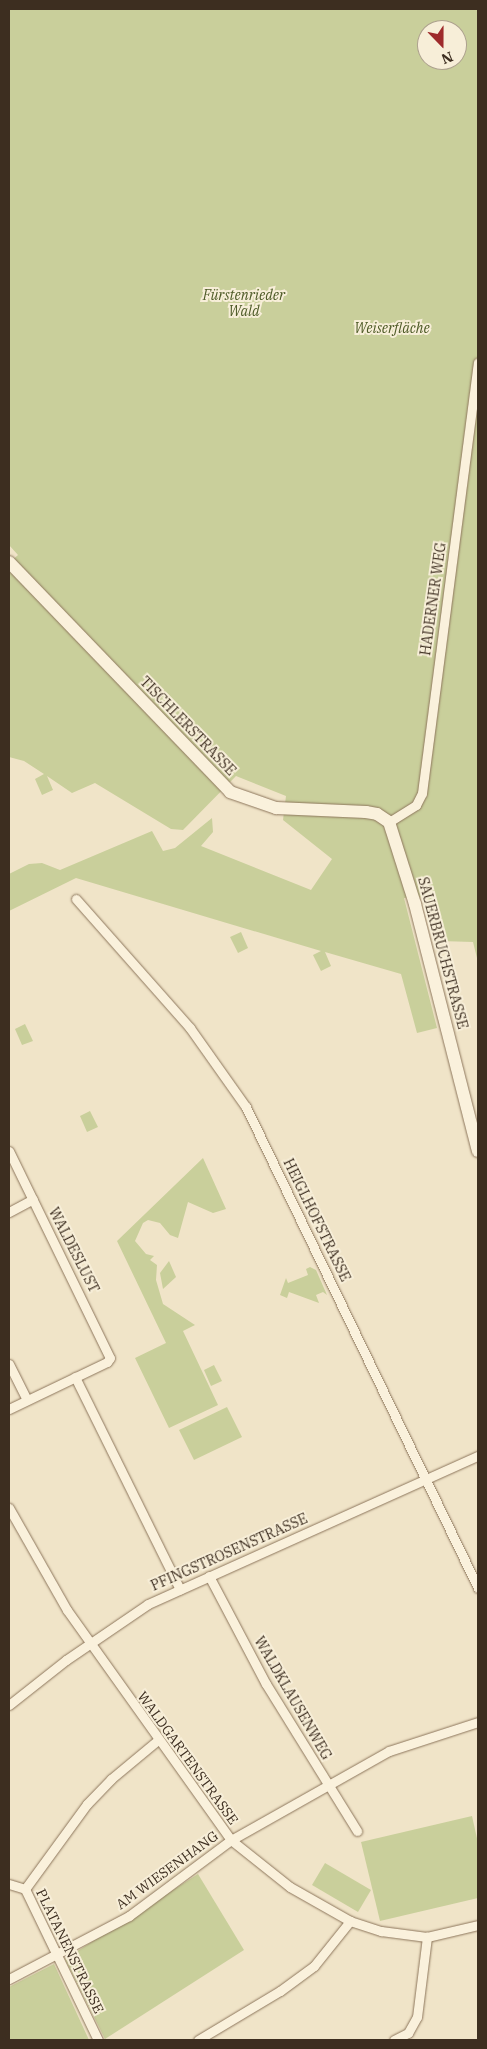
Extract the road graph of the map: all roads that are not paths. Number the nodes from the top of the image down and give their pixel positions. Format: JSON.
{"nodes":[{"id":1,"x":478,"y":363,"type":"edge"},
{"id":2,"x":9,"y":562,"type":"edge"},
{"id":3,"x":389,"y":822,"type":"junction"},
{"id":4,"x":76,"y":899,"type":"dead end"},
{"id":5,"x":9,"y":1150,"type":"edge"},
{"id":6,"x":478,"y":1150,"type":"edge"},
{"id":7,"x":33,"y":1199,"type":"junction"},
{"id":8,"x":9,"y":1212,"type":"edge"},
{"id":9,"x":9,"y":1364,"type":"edge"},
{"id":10,"x":74,"y":1377,"type":"junction"},
{"id":11,"x":27,"y":1400,"type":"junction"},
{"id":12,"x":9,"y":1409,"type":"edge"},
{"id":13,"x":478,"y":1456,"type":"edge"},
{"id":14,"x":428,"y":1478,"type":"junction"},
{"id":15,"x":9,"y":1508,"type":"edge"},
{"id":16,"x":209,"y":1576,"type":"junction"},
{"id":17,"x":478,"y":1588,"type":"edge"},
{"id":18,"x":180,"y":1589,"type":"junction"},
{"id":19,"x":89,"y":1643,"type":"junction"},
{"id":20,"x":9,"y":1704,"type":"edge"},
{"id":21,"x":478,"y":1722,"type":"edge"},
{"id":22,"x":158,"y":1740,"type":"junction"},
{"id":23,"x":328,"y":1786,"type":"junction"},
{"id":24,"x":357,"y":1831,"type":"dead end"},
{"id":25,"x":231,"y":1840,"type":"junction"},
{"id":26,"x":9,"y":1884,"type":"edge"},
{"id":27,"x":25,"y":1889,"type":"junction"},
{"id":28,"x":350,"y":1921,"type":"junction"},
{"id":29,"x":478,"y":1925,"type":"edge"},
{"id":30,"x":427,"y":1936,"type":"junction"},
{"id":31,"x":56,"y":1956,"type":"junction"},
{"id":32,"x":9,"y":1979,"type":"edge"},
{"id":33,"x":98,"y":2040,"type":"edge"},
{"id":34,"x":198,"y":2040,"type":"edge"},
{"id":35,"x":394,"y":2040,"type":"edge"}],
"edges":[{"from":1,"to":3,"type":"street","name":"HADERNER WEG"},
{"from":2,"to":3,"type":"street","name":"TISCHLERSTRASSE"},
{"from":3,"to":6,"type":"street","name":"SAUERBRUCHSTRASSE"},
{"from":4,"to":14,"type":"street","name":"HEIGLHOFSTRASSE"},
{"from":5,"to":7,"type":"street","name":"WALDESLUST"},
{"from":7,"to":8,"type":"street"},
{"from":7,"to":10,"type":"street","name":"WALDESLUST"},
{"from":9,"to":11,"type":"street"},
{"from":10,"to":11,"type":"street"},
{"from":10,"to":18,"type":"street"},
{"from":11,"to":12,"type":"street"},
{"from":13,"to":14,"type":"street","name":"PFINGSTROSENSTRASSE"},
{"from":14,"to":16,"type":"street","name":"PFINGSTROSENSTRASSE"},
{"from":14,"to":17,"type":"street","name":"HEIGLHOFSTRASSE"},
{"from":15,"to":19,"type":"street","name":"WALDGARTENSTRASSE"},
{"from":16,"to":18,"type":"street","name":"PFINGSTROSENSTRASSE"},
{"from":16,"to":23,"type":"street","name":"WALDKLAUSENWEG"},
{"from":18,"to":19,"type":"street","name":"PFINGSTROSENSTRASSE"},
{"from":19,"to":20,"type":"street","name":"PFINGSTROSENSTRASSE"},
{"from":19,"to":22,"type":"street","name":"WALDGARTENSTRASSE"},
{"from":21,"to":23,"type":"street","name":"AM WIESENHANG"},
{"from":22,"to":25,"type":"street","name":"WALDGARTENSTRASSE"},
{"from":22,"to":27,"type":"street"},
{"from":23,"to":24,"type":"street","name":"WALDKLAUSENWEG"},
{"from":23,"to":25,"type":"street","name":"AM WIESENHANG"},
{"from":25,"to":28,"type":"street","name":"WALDGARTENSTRASSE"},
{"from":25,"to":31,"type":"street","name":"AM WIESENHANG"},
{"from":26,"to":27,"type":"street","name":"PLATANENSTRASSE"},
{"from":27,"to":31,"type":"street","name":"PLATANENSTRASSE"},
{"from":28,"to":30,"type":"street","name":"WALDGARTENSTRASSE"},
{"from":28,"to":34,"type":"street"},
{"from":29,"to":30,"type":"street","name":"WALDGARTENSTRASSE"},
{"from":30,"to":35,"type":"street"},
{"from":31,"to":32,"type":"street","name":"AM WIESENHANG"},
{"from":31,"to":33,"type":"street","name":"PLATANENSTRASSE"}]}
